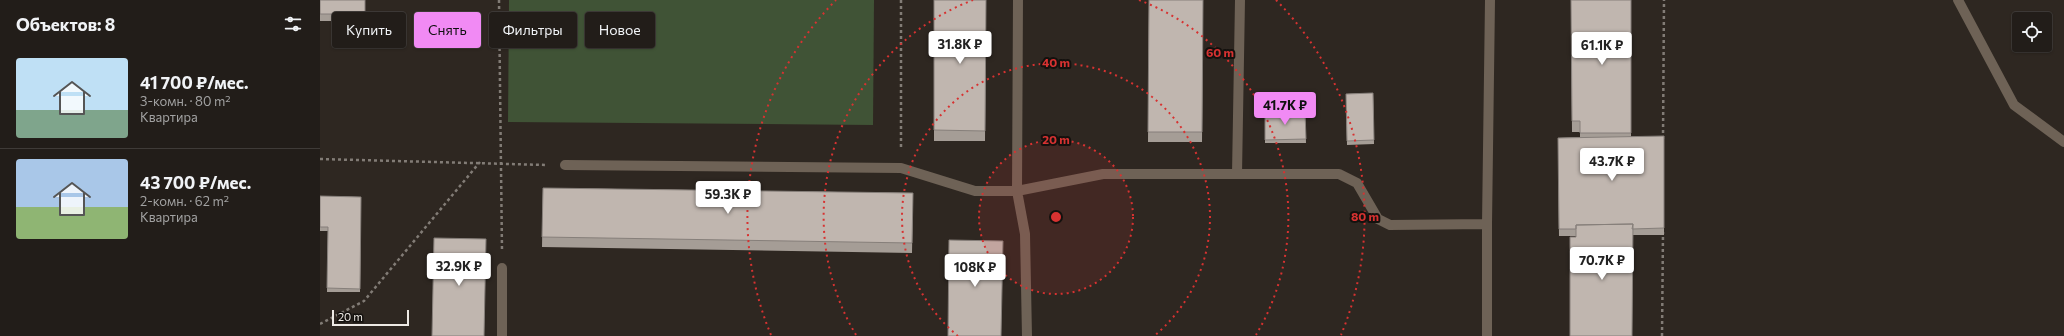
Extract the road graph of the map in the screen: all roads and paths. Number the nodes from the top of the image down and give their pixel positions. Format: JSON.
{"nodes":[{"id":1,"x":499,"y":0,"type":"edge"},
{"id":2,"x":901,"y":0,"type":"edge"},
{"id":3,"x":1018,"y":0,"type":"edge"},
{"id":4,"x":1240,"y":0,"type":"edge"},
{"id":5,"x":1490,"y":0,"type":"edge"},
{"id":6,"x":1664,"y":0,"type":"edge"},
{"id":7,"x":1958,"y":0,"type":"edge"},
{"id":8,"x":1663,"y":141,"type":"edge"},
{"id":9,"x":2064,"y":142,"type":"edge"},
{"id":10,"x":320,"y":158,"type":"edge"},
{"id":11,"x":481,"y":162,"type":"junction"},
{"id":12,"x":501,"y":164,"type":"junction"},
{"id":13,"x":565,"y":165,"type":"joint"},
{"id":14,"x":901,"y":168,"type":"junction"},
{"id":15,"x":1237,"y":174,"type":"junction"},
{"id":16,"x":1018,"y":191,"type":"junction"},
{"id":17,"x":1487,"y":224,"type":"junction"},
{"id":18,"x":1663,"y":227,"type":"edge"},
{"id":19,"x":502,"y":268,"type":"joint"},
{"id":20,"x":320,"y":324,"type":"edge"},
{"id":21,"x":502,"y":336,"type":"edge"},
{"id":22,"x":1027,"y":336,"type":"edge"},
{"id":23,"x":1487,"y":336,"type":"edge"},
{"id":24,"x":1662,"y":336,"type":"edge"}],
"edges":[{"from":1,"to":12,"type":"path"},
{"from":2,"to":14,"type":"path"},
{"from":3,"to":16,"type":"street"},
{"from":4,"to":15,"type":"street"},
{"from":5,"to":17,"type":"street"},
{"from":6,"to":8,"type":"path"},
{"from":7,"to":9,"type":"street"},
{"from":10,"to":11,"type":"path"},
{"from":11,"to":12,"type":"path"},
{"from":11,"to":20,"type":"path"},
{"from":12,"to":13,"type":"path"},
{"from":12,"to":19,"type":"path"},
{"from":13,"to":14,"type":"street"},
{"from":14,"to":16,"type":"street"},
{"from":15,"to":16,"type":"street"},
{"from":15,"to":17,"type":"street"},
{"from":16,"to":22,"type":"street"},
{"from":17,"to":23,"type":"street"},
{"from":18,"to":24,"type":"path"},
{"from":19,"to":21,"type":"street"}]}
